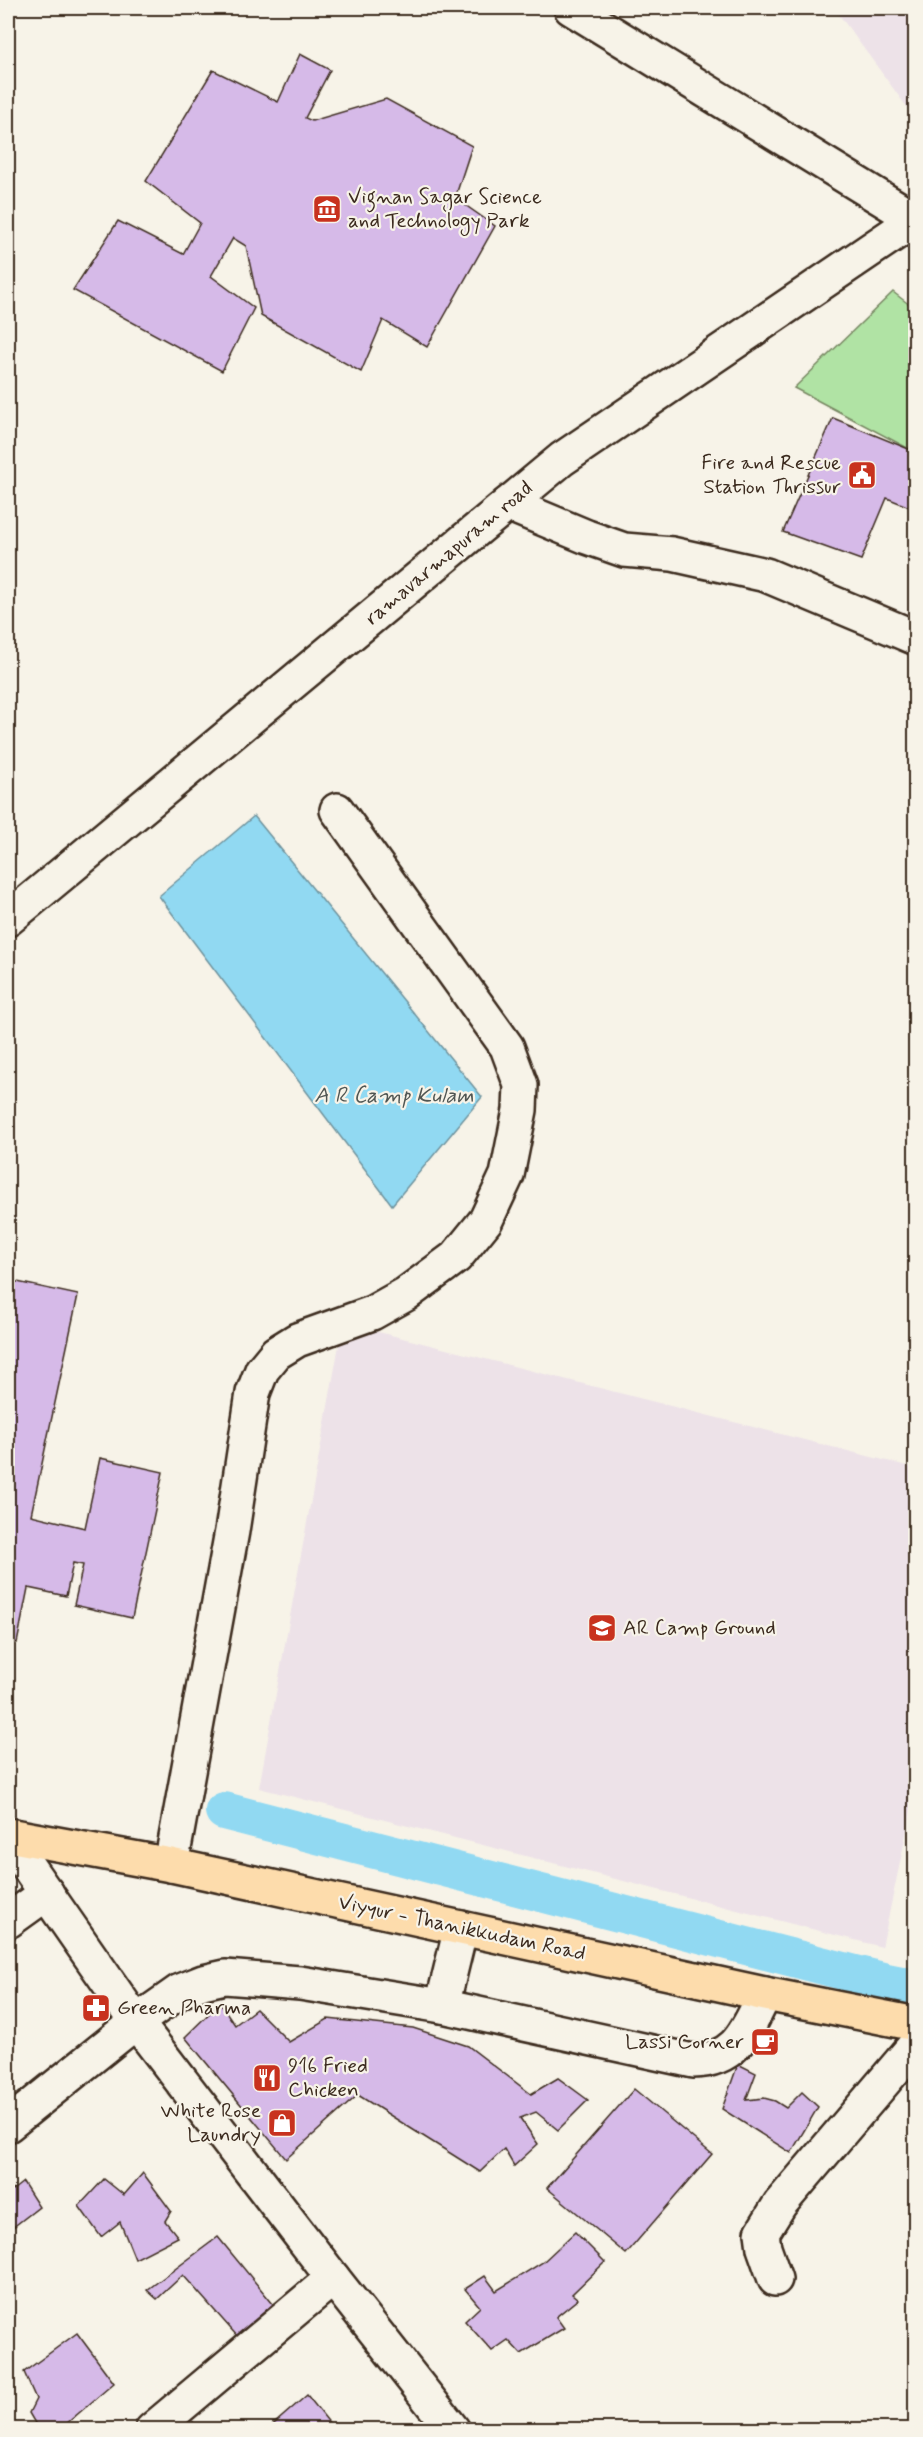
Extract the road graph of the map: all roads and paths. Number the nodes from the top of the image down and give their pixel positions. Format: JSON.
{"nodes":[{"id":1,"x":571,"y":8,"type":"edge"},
{"id":2,"x":915,"y":219,"type":"edge"},
{"id":3,"x":508,"y":504,"type":"junction"},
{"id":4,"x":915,"y":638,"type":"edge"},
{"id":5,"x":337,"y":810,"type":"dead end"},
{"id":6,"x":8,"y":919,"type":"edge"},
{"id":7,"x":8,"y":1837,"type":"edge"},
{"id":8,"x":171,"y":1864,"type":"junction"},
{"id":9,"x":47,"y":1893,"type":"junction"},
{"id":10,"x":8,"y":1921,"type":"edge"},
{"id":11,"x":461,"y":1928,"type":"junction"},
{"id":12,"x":765,"y":1994,"type":"junction"},
{"id":13,"x":442,"y":2006,"type":"junction"},
{"id":14,"x":136,"y":2022,"type":"junction"},
{"id":15,"x":915,"y":2024,"type":"edge"},
{"id":16,"x":915,"y":2043,"type":"edge"},
{"id":17,"x":8,"y":2125,"type":"edge"},
{"id":18,"x":333,"y":2278,"type":"junction"},
{"id":19,"x":775,"y":2279,"type":"dead end"},
{"id":20,"x":152,"y":2430,"type":"edge"},
{"id":21,"x":453,"y":2430,"type":"edge"}],
"edges":[{"from":1,"to":2,"type":"street"},
{"from":2,"to":3,"type":"street","name":"ramavarmapuram road"},
{"from":3,"to":4,"type":"street"},
{"from":3,"to":6,"type":"street","name":"ramavarmapuram road"},
{"from":5,"to":8,"type":"street"},
{"from":7,"to":8,"type":"main road","name":"Viyyur - Thanikkudam Road"},
{"from":7,"to":9,"type":"street"},
{"from":8,"to":11,"type":"main road","name":"Viyyur - Thanikkudam Road"},
{"from":9,"to":10,"type":"street"},
{"from":9,"to":14,"type":"street"},
{"from":11,"to":12,"type":"main road","name":"Viyyur - Thanikkudam Road"},
{"from":11,"to":13,"type":"street"},
{"from":12,"to":13,"type":"street"},
{"from":12,"to":15,"type":"main road","name":"Viyyur - Thanikkudam Road"},
{"from":13,"to":14,"type":"street"},
{"from":14,"to":17,"type":"street"},
{"from":14,"to":18,"type":"street"},
{"from":16,"to":19,"type":"street"},
{"from":18,"to":20,"type":"street"},
{"from":18,"to":21,"type":"street"}]}
